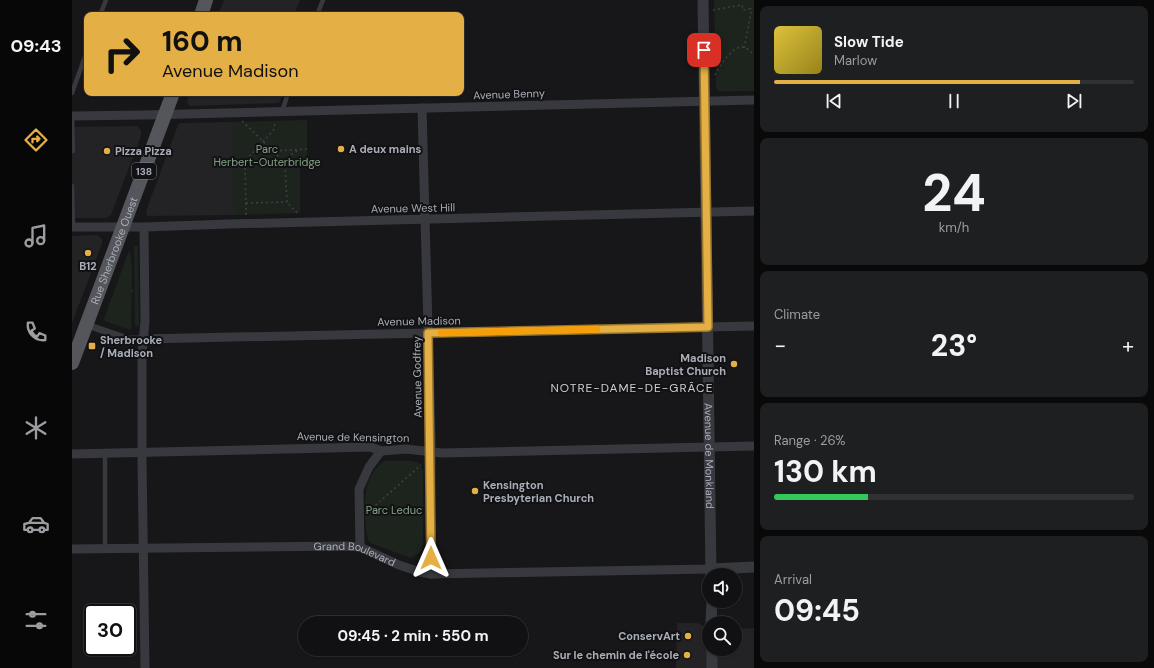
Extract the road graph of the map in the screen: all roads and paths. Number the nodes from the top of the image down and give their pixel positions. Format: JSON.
{"nodes":[{"id":1,"x":106,"y":0,"type":"edge"},
{"id":2,"x":206,"y":0,"type":"edge"},
{"id":3,"x":322,"y":0,"type":"edge"},
{"id":4,"x":703,"y":0,"type":"edge"},
{"id":5,"x":751,"y":8,"type":"junction"},
{"id":6,"x":754,"y":8,"type":"edge"},
{"id":7,"x":713,"y":10,"type":"dead end"},
{"id":8,"x":101,"y":12,"type":"edge"},
{"id":9,"x":202,"y":12,"type":"edge"},
{"id":10,"x":318,"y":12,"type":"edge"},
{"id":11,"x":744,"y":48,"type":"junction"},
{"id":12,"x":754,"y":54,"type":"edge"},
{"id":13,"x":84,"y":59,"type":"edge"},
{"id":14,"x":714,"y":76,"type":"dead end"},
{"id":15,"x":72,"y":92,"type":"edge"},
{"id":16,"x":172,"y":96,"type":"edge"},
{"id":17,"x":287,"y":96,"type":"edge"},
{"id":18,"x":754,"y":100,"type":"edge"},
{"id":19,"x":704,"y":101,"type":"junction"},
{"id":20,"x":422,"y":108,"type":"junction"},
{"id":21,"x":282,"y":112,"type":"junction"},
{"id":22,"x":164,"y":114,"type":"junction"},
{"id":23,"x":72,"y":116,"type":"edge"},
{"id":24,"x":275,"y":120,"type":"dead end"},
{"id":25,"x":241,"y":121,"type":"dead end"},
{"id":26,"x":264,"y":141,"type":"junction"},
{"id":27,"x":308,"y":149,"type":"dead end"},
{"id":28,"x":298,"y":150,"type":"junction"},
{"id":29,"x":72,"y":151,"type":"edge"},
{"id":30,"x":273,"y":151,"type":"junction"},
{"id":31,"x":285,"y":164,"type":"junction"},
{"id":32,"x":72,"y":186,"type":"edge"},
{"id":33,"x":287,"y":202,"type":"junction"},
{"id":34,"x":246,"y":203,"type":"junction"},
{"id":35,"x":754,"y":211,"type":"edge"},
{"id":36,"x":706,"y":212,"type":"junction"},
{"id":37,"x":246,"y":215,"type":"dead end"},
{"id":38,"x":298,"y":215,"type":"dead end"},
{"id":39,"x":426,"y":220,"type":"junction"},
{"id":40,"x":73,"y":227,"type":"edge"},
{"id":41,"x":123,"y":227,"type":"junction"},
{"id":42,"x":144,"y":227,"type":"junction"},
{"id":43,"x":86,"y":325,"type":"junction"},
{"id":44,"x":754,"y":326,"type":"edge"},
{"id":45,"x":708,"y":327,"type":"junction"},
{"id":46,"x":428,"y":333,"type":"junction"},
{"id":47,"x":144,"y":339,"type":"junction"},
{"id":48,"x":76,"y":343,"type":"edge"},
{"id":49,"x":72,"y":363,"type":"edge"},
{"id":50,"x":754,"y":446,"type":"edge"},
{"id":51,"x":710,"y":447,"type":"junction"},
{"id":52,"x":381,"y":451,"type":"junction"},
{"id":53,"x":142,"y":452,"type":"junction"},
{"id":54,"x":431,"y":452,"type":"junction"},
{"id":55,"x":105,"y":453,"type":"junction"},
{"id":56,"x":72,"y":454,"type":"edge"},
{"id":57,"x":421,"y":465,"type":"dead end"},
{"id":58,"x":366,"y":514,"type":"dead end"},
{"id":59,"x":360,"y":547,"type":"junction"},
{"id":60,"x":105,"y":548,"type":"junction"},
{"id":61,"x":143,"y":548,"type":"junction"},
{"id":62,"x":72,"y":549,"type":"edge"},
{"id":63,"x":754,"y":567,"type":"edge"},
{"id":64,"x":711,"y":568,"type":"edge"},
{"id":65,"x":742,"y":568,"type":"edge"},
{"id":66,"x":702,"y":572,"type":"edge"},
{"id":67,"x":431,"y":574,"type":"junction"},
{"id":68,"x":712,"y":656,"type":"edge"},
{"id":69,"x":145,"y":668,"type":"edge"},
{"id":70,"x":712,"y":668,"type":"edge"}],
"edges":[{"from":1,"to":8,"type":"lane"},
{"from":2,"to":9,"type":"main road"},
{"from":3,"to":10,"type":"lane"},
{"from":4,"to":19,"type":"street","name":"Avenue de Monkland"},
{"from":5,"to":6,"type":"path"},
{"from":5,"to":7,"type":"path"},
{"from":5,"to":11,"type":"path"},
{"from":11,"to":12,"type":"path"},
{"from":11,"to":14,"type":"path"},
{"from":13,"to":15,"type":"lane"},
{"from":16,"to":22,"type":"main road","name":"Rue Sherbrooke Ouest","number":"138"},
{"from":17,"to":21,"type":"lane"},
{"from":18,"to":19,"type":"street","name":"Avenue Benny"},
{"from":19,"to":20,"type":"street","name":"Avenue Benny"},
{"from":19,"to":36,"type":"street","name":"Avenue de Monkland"},
{"from":20,"to":21,"type":"street","name":"Avenue Benny"},
{"from":20,"to":39,"type":"street","name":"Avenue Godfrey"},
{"from":21,"to":22,"type":"street","name":"Avenue Benny"},
{"from":22,"to":23,"type":"street","name":"Avenue Benny"},
{"from":22,"to":41,"type":"main road","name":"Rue Sherbrooke Ouest","number":"138"},
{"from":23,"to":29,"type":"lane"},
{"from":24,"to":26,"type":"path"},
{"from":25,"to":26,"type":"path"},
{"from":26,"to":30,"type":"path"},
{"from":26,"to":34,"type":"path"},
{"from":27,"to":28,"type":"path"},
{"from":28,"to":30,"type":"path"},
{"from":28,"to":31,"type":"path"},
{"from":30,"to":31,"type":"path"},
{"from":31,"to":33,"type":"path"},
{"from":32,"to":40,"type":"lane"},
{"from":33,"to":34,"type":"path"},
{"from":33,"to":38,"type":"path"},
{"from":34,"to":37,"type":"path"},
{"from":35,"to":36,"type":"street","name":"Avenue West Hill"},
{"from":36,"to":39,"type":"street","name":"Avenue West Hill"},
{"from":36,"to":45,"type":"street","name":"Avenue de Monkland"},
{"from":39,"to":42,"type":"street","name":"Avenue West Hill"},
{"from":39,"to":46,"type":"street","name":"Avenue Godfrey"},
{"from":40,"to":41,"type":"street","name":"Avenue West Hill"},
{"from":41,"to":42,"type":"street","name":"Avenue West Hill"},
{"from":41,"to":43,"type":"main road","name":"Rue Sherbrooke Ouest","number":"138"},
{"from":42,"to":47,"type":"street"},
{"from":43,"to":47,"type":"street","name":"Avenue Madison"},
{"from":43,"to":48,"type":"main road","name":"Rue Sherbrooke Ouest","number":"138"},
{"from":44,"to":45,"type":"street","name":"Avenue Madison"},
{"from":45,"to":46,"type":"street","name":"Avenue Madison"},
{"from":45,"to":51,"type":"street","name":"Avenue de Monkland"},
{"from":46,"to":47,"type":"street","name":"Avenue Madison"},
{"from":46,"to":54,"type":"street","name":"Avenue Godfrey"},
{"from":47,"to":53,"type":"street"},
{"from":48,"to":49,"type":"main road","name":"Rue Sherbrooke Ouest","number":"138"},
{"from":50,"to":51,"type":"street","name":"Avenue de Kensington"},
{"from":51,"to":54,"type":"street","name":"Avenue de Kensington"},
{"from":51,"to":64,"type":"street","name":"Avenue de Monkland"},
{"from":52,"to":53,"type":"street","name":"Avenue de Kensington"},
{"from":52,"to":54,"type":"street","name":"Avenue de Kensington"},
{"from":52,"to":59,"type":"street"},
{"from":53,"to":55,"type":"street","name":"Avenue de Kensington"},
{"from":53,"to":61,"type":"street"},
{"from":54,"to":67,"type":"street","name":"Avenue Godfrey"},
{"from":55,"to":56,"type":"street","name":"Avenue de Kensington"},
{"from":55,"to":60,"type":"lane"},
{"from":57,"to":58,"type":"path"},
{"from":59,"to":61,"type":"street","name":"Grand Boulevard"},
{"from":59,"to":67,"type":"street","name":"Grand Boulevard"},
{"from":60,"to":61,"type":"street","name":"Grand Boulevard"},
{"from":60,"to":62,"type":"street","name":"Grand Boulevard"},
{"from":61,"to":69,"type":"street"},
{"from":63,"to":65,"type":"street","name":"Grand Boulevard"},
{"from":66,"to":67,"type":"street","name":"Grand Boulevard"},
{"from":68,"to":70,"type":"street"}]}
